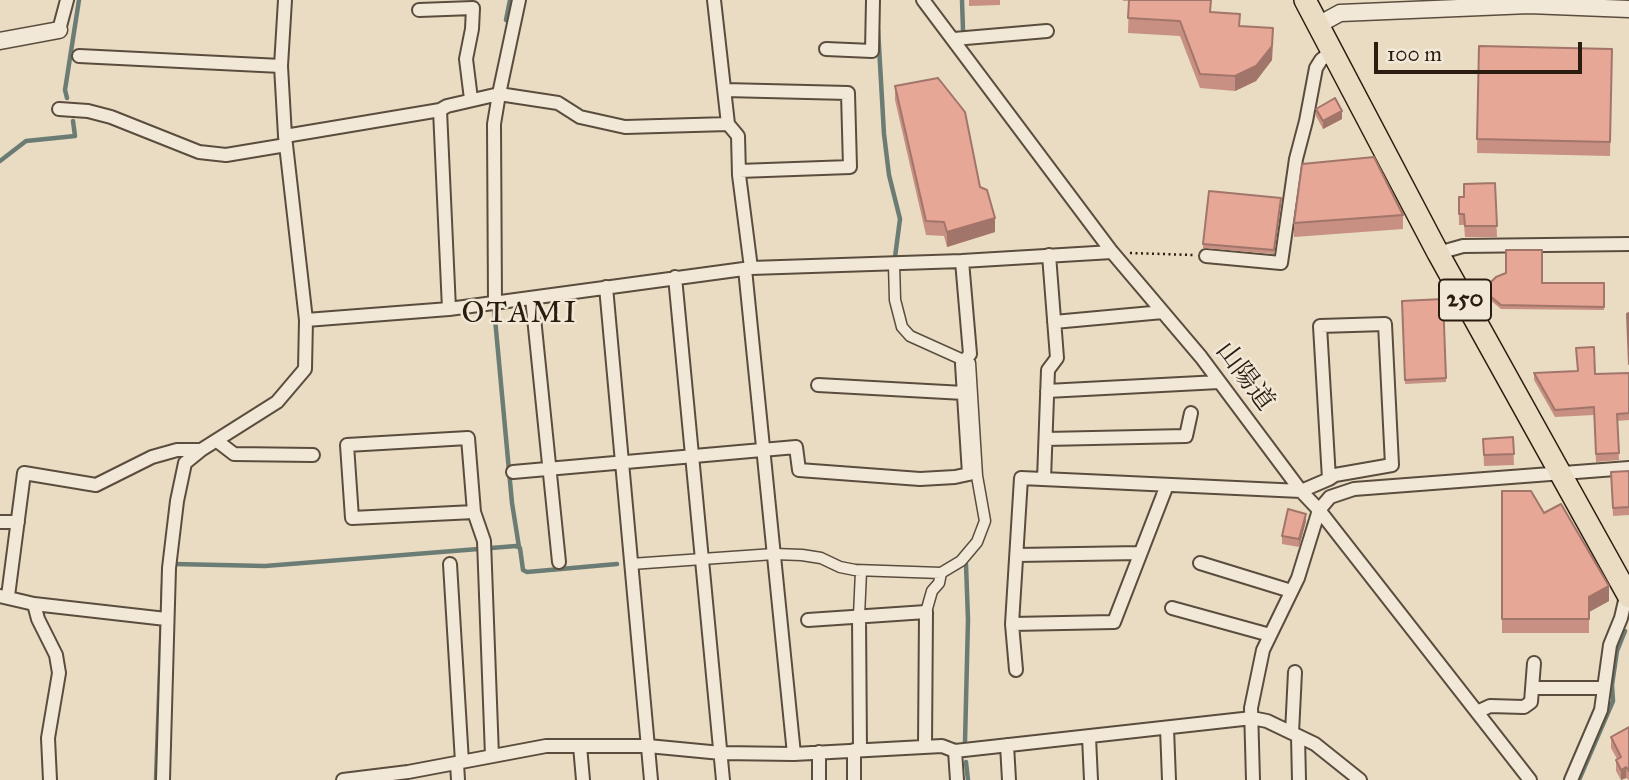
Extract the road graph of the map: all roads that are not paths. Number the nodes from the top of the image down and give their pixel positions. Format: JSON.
{"nodes":[{"id":1,"x":67,"y":0,"type":"edge"},
{"id":2,"x":285,"y":0,"type":"edge"},
{"id":3,"x":519,"y":0,"type":"edge"},
{"id":4,"x":714,"y":0,"type":"edge"},
{"id":5,"x":873,"y":0,"type":"edge"},
{"id":6,"x":923,"y":0,"type":"edge"},
{"id":7,"x":1304,"y":0,"type":"edge"},
{"id":8,"x":1391,"y":5,"type":"edge"},
{"id":9,"x":1629,"y":9,"type":"edge"},
{"id":10,"x":419,"y":10,"type":"dead end"},
{"id":11,"x":1318,"y":25,"type":"junction"},
{"id":12,"x":59,"y":30,"type":"joint"},
{"id":13,"x":1047,"y":31,"type":"dead end"},
{"id":14,"x":954,"y":38,"type":"junction"},
{"id":15,"x":0,"y":41,"type":"edge"},
{"id":16,"x":826,"y":50,"type":"dead end"},
{"id":17,"x":1332,"y":51,"type":"junction"},
{"id":18,"x":79,"y":56,"type":"dead end"},
{"id":19,"x":281,"y":66,"type":"junction"},
{"id":20,"x":725,"y":90,"type":"junction"},
{"id":21,"x":499,"y":94,"type":"junction"},
{"id":22,"x":471,"y":99,"type":"junction"},
{"id":23,"x":59,"y":109,"type":"dead end"},
{"id":24,"x":440,"y":110,"type":"junction"},
{"id":25,"x":728,"y":124,"type":"junction"},
{"id":26,"x":285,"y":140,"type":"junction"},
{"id":27,"x":739,"y":171,"type":"junction"},
{"id":28,"x":1629,"y":244,"type":"edge"},
{"id":29,"x":1112,"y":252,"type":"junction"},
{"id":30,"x":1438,"y":253,"type":"junction"},
{"id":31,"x":1049,"y":255,"type":"junction"},
{"id":32,"x":1206,"y":256,"type":"road end"},
{"id":33,"x":962,"y":261,"type":"junction"},
{"id":34,"x":894,"y":264,"type":"junction"},
{"id":35,"x":748,"y":268,"type":"junction"},
{"id":36,"x":675,"y":277,"type":"junction"},
{"id":37,"x":606,"y":287,"type":"junction"},
{"id":38,"x":532,"y":298,"type":"junction"},
{"id":39,"x":495,"y":303,"type":"junction"},
{"id":40,"x":449,"y":309,"type":"junction"},
{"id":41,"x":1163,"y":312,"type":"junction"},
{"id":42,"x":306,"y":320,"type":"junction"},
{"id":43,"x":1054,"y":323,"type":"junction"},
{"id":44,"x":966,"y":360,"type":"junction"},
{"id":45,"x":1219,"y":382,"type":"junction"},
{"id":46,"x":818,"y":385,"type":"dead end"},
{"id":47,"x":1047,"y":391,"type":"junction"},
{"id":48,"x":964,"y":393,"type":"junction"},
{"id":49,"x":1191,"y":413,"type":"dead end"},
{"id":50,"x":1046,"y":439,"type":"junction"},
{"id":51,"x":217,"y":441,"type":"junction"},
{"id":52,"x":763,"y":449,"type":"junction"},
{"id":53,"x":201,"y":450,"type":"junction"},
{"id":54,"x":313,"y":454,"type":"dead end"},
{"id":55,"x":692,"y":456,"type":"junction"},
{"id":56,"x":622,"y":463,"type":"junction"},
{"id":57,"x":1629,"y":468,"type":"edge"},
{"id":58,"x":550,"y":469,"type":"junction"},
{"id":59,"x":513,"y":472,"type":"dead end"},
{"id":60,"x":1561,"y":472,"type":"junction"},
{"id":61,"x":1044,"y":479,"type":"junction"},
{"id":62,"x":1329,"y":479,"type":"junction"},
{"id":63,"x":1167,"y":485,"type":"junction"},
{"id":64,"x":1301,"y":491,"type":"junction"},
{"id":65,"x":1319,"y":510,"type":"junction"},
{"id":66,"x":474,"y":512,"type":"junction"},
{"id":67,"x":0,"y":522,"type":"edge"},
{"id":68,"x":18,"y":523,"type":"junction"},
{"id":69,"x":774,"y":554,"type":"junction"},
{"id":70,"x":1140,"y":554,"type":"junction"},
{"id":71,"x":1017,"y":555,"type":"junction"},
{"id":72,"x":702,"y":560,"type":"junction"},
{"id":73,"x":559,"y":562,"type":"dead end"},
{"id":74,"x":1199,"y":563,"type":"dead end"},
{"id":75,"x":450,"y":564,"type":"dead end"},
{"id":76,"x":631,"y":564,"type":"junction"},
{"id":77,"x":861,"y":571,"type":"junction"},
{"id":78,"x":941,"y":573,"type":"junction"},
{"id":79,"x":1291,"y":591,"type":"junction"},
{"id":80,"x":1628,"y":591,"type":"edge"},
{"id":81,"x":4,"y":596,"type":"edge"},
{"id":82,"x":34,"y":604,"type":"junction"},
{"id":83,"x":1172,"y":608,"type":"dead end"},
{"id":84,"x":926,"y":612,"type":"junction"},
{"id":85,"x":859,"y":617,"type":"junction"},
{"id":86,"x":163,"y":619,"type":"junction"},
{"id":87,"x":807,"y":620,"type":"dead end"},
{"id":88,"x":1012,"y":624,"type":"junction"},
{"id":89,"x":1270,"y":635,"type":"junction"},
{"id":90,"x":1534,"y":663,"type":"dead end"},
{"id":91,"x":1016,"y":670,"type":"dead end"},
{"id":92,"x":1295,"y":672,"type":"dead end"},
{"id":93,"x":1532,"y":688,"type":"junction"},
{"id":94,"x":1604,"y":688,"type":"junction"},
{"id":95,"x":1477,"y":712,"type":"junction"},
{"id":96,"x":1252,"y":718,"type":"junction"},
{"id":97,"x":1167,"y":728,"type":"junction"},
{"id":98,"x":1295,"y":734,"type":"junction"},
{"id":99,"x":1089,"y":737,"type":"junction"},
{"id":100,"x":1007,"y":745,"type":"junction"},
{"id":101,"x":580,"y":746,"type":"junction"},
{"id":102,"x":648,"y":746,"type":"junction"},
{"id":103,"x":925,"y":746,"type":"junction"},
{"id":104,"x":857,"y":750,"type":"junction"},
{"id":105,"x":955,"y":751,"type":"junction"},
{"id":106,"x":819,"y":752,"type":"junction"},
{"id":107,"x":721,"y":753,"type":"junction"},
{"id":108,"x":794,"y":754,"type":"junction"},
{"id":109,"x":492,"y":756,"type":"junction"},
{"id":110,"x":459,"y":762,"type":"junction"},
{"id":111,"x":409,"y":776,"type":"edge"},
{"id":112,"x":50,"y":780,"type":"edge"},
{"id":113,"x":163,"y":780,"type":"edge"},
{"id":114,"x":343,"y":780,"type":"edge"},
{"id":115,"x":458,"y":780,"type":"edge"},
{"id":116,"x":583,"y":780,"type":"edge"},
{"id":117,"x":651,"y":780,"type":"edge"},
{"id":118,"x":723,"y":780,"type":"edge"},
{"id":119,"x":819,"y":780,"type":"edge"},
{"id":120,"x":854,"y":780,"type":"edge"},
{"id":121,"x":957,"y":780,"type":"edge"},
{"id":122,"x":1009,"y":780,"type":"edge"},
{"id":123,"x":1091,"y":780,"type":"edge"},
{"id":124,"x":1169,"y":780,"type":"edge"},
{"id":125,"x":1253,"y":780,"type":"edge"},
{"id":126,"x":1299,"y":780,"type":"edge"},
{"id":127,"x":1360,"y":780,"type":"edge"},
{"id":128,"x":1530,"y":780,"type":"edge"},
{"id":129,"x":1572,"y":780,"type":"edge"}],
"edges":[{"from":1,"to":12,"type":"street"},
{"from":2,"to":19,"type":"street"},
{"from":3,"to":21,"type":"street"},
{"from":4,"to":20,"type":"street"},
{"from":5,"to":16,"type":"street"},
{"from":6,"to":14,"type":"street","name":"山陽道"},
{"from":7,"to":11,"type":"highway","number":"250"},
{"from":8,"to":9,"type":"street"},
{"from":8,"to":11,"type":"street"},
{"from":10,"to":22,"type":"street"},
{"from":11,"to":17,"type":"highway","number":"250"},
{"from":12,"to":15,"type":"street"},
{"from":13,"to":14,"type":"street"},
{"from":14,"to":29,"type":"street","name":"山陽道"},
{"from":17,"to":30,"type":"highway","number":"250"},
{"from":17,"to":32,"type":"street"},
{"from":18,"to":19,"type":"street"},
{"from":19,"to":26,"type":"street"},
{"from":20,"to":25,"type":"street"},
{"from":20,"to":27,"type":"street"},
{"from":21,"to":22,"type":"street"},
{"from":21,"to":25,"type":"street"},
{"from":21,"to":39,"type":"street"},
{"from":22,"to":24,"type":"street"},
{"from":23,"to":26,"type":"street"},
{"from":24,"to":26,"type":"street"},
{"from":24,"to":40,"type":"street"},
{"from":25,"to":27,"type":"street"},
{"from":26,"to":42,"type":"street"},
{"from":27,"to":35,"type":"street"},
{"from":28,"to":30,"type":"street"},
{"from":29,"to":31,"type":"street"},
{"from":29,"to":41,"type":"street","name":"山陽道"},
{"from":30,"to":60,"type":"highway","number":"250"},
{"from":31,"to":33,"type":"street"},
{"from":31,"to":43,"type":"street"},
{"from":33,"to":34,"type":"street"},
{"from":33,"to":44,"type":"street"},
{"from":34,"to":35,"type":"street"},
{"from":34,"to":44,"type":"street"},
{"from":35,"to":36,"type":"street"},
{"from":35,"to":52,"type":"street"},
{"from":36,"to":37,"type":"street"},
{"from":36,"to":55,"type":"street"},
{"from":37,"to":38,"type":"street"},
{"from":37,"to":56,"type":"street"},
{"from":38,"to":39,"type":"street"},
{"from":38,"to":58,"type":"street"},
{"from":39,"to":40,"type":"street"},
{"from":40,"to":42,"type":"street"},
{"from":41,"to":43,"type":"street"},
{"from":41,"to":45,"type":"street","name":"山陽道"},
{"from":42,"to":51,"type":"street"},
{"from":43,"to":47,"type":"street"},
{"from":44,"to":48,"type":"street"},
{"from":44,"to":78,"type":"street"},
{"from":45,"to":47,"type":"street"},
{"from":45,"to":64,"type":"street","name":"山陽道"},
{"from":46,"to":48,"type":"street"},
{"from":47,"to":50,"type":"street"},
{"from":48,"to":52,"type":"street"},
{"from":49,"to":50,"type":"street"},
{"from":50,"to":61,"type":"street"},
{"from":51,"to":53,"type":"street"},
{"from":51,"to":54,"type":"street"},
{"from":52,"to":55,"type":"street"},
{"from":52,"to":69,"type":"street"},
{"from":53,"to":68,"type":"street"},
{"from":53,"to":86,"type":"street"},
{"from":55,"to":56,"type":"street"},
{"from":55,"to":72,"type":"street"},
{"from":56,"to":58,"type":"street"},
{"from":56,"to":76,"type":"street"},
{"from":57,"to":60,"type":"street"},
{"from":58,"to":59,"type":"street"},
{"from":58,"to":73,"type":"street"},
{"from":60,"to":65,"type":"street"},
{"from":60,"to":80,"type":"highway","number":"250"},
{"from":61,"to":63,"type":"street"},
{"from":61,"to":71,"type":"street"},
{"from":62,"to":62,"type":"street"},
{"from":62,"to":64,"type":"street"},
{"from":63,"to":64,"type":"street"},
{"from":63,"to":70,"type":"street"},
{"from":64,"to":65,"type":"street","name":"山陽道"},
{"from":65,"to":79,"type":"street"},
{"from":65,"to":95,"type":"street","name":"山陽道"},
{"from":66,"to":66,"type":"street"},
{"from":66,"to":109,"type":"street"},
{"from":67,"to":68,"type":"street"},
{"from":68,"to":81,"type":"street"},
{"from":69,"to":72,"type":"street"},
{"from":69,"to":77,"type":"street"},
{"from":69,"to":108,"type":"street"},
{"from":70,"to":71,"type":"street"},
{"from":70,"to":88,"type":"street"},
{"from":71,"to":88,"type":"street"},
{"from":72,"to":76,"type":"street"},
{"from":72,"to":107,"type":"street"},
{"from":74,"to":79,"type":"street"},
{"from":75,"to":110,"type":"street"},
{"from":76,"to":102,"type":"street"},
{"from":77,"to":78,"type":"street"},
{"from":77,"to":85,"type":"street"},
{"from":78,"to":84,"type":"street"},
{"from":79,"to":89,"type":"street"},
{"from":80,"to":94,"type":"street"},
{"from":81,"to":82,"type":"street"},
{"from":82,"to":86,"type":"street"},
{"from":82,"to":112,"type":"street"},
{"from":83,"to":89,"type":"street"},
{"from":84,"to":85,"type":"street"},
{"from":84,"to":103,"type":"street"},
{"from":85,"to":87,"type":"street"},
{"from":85,"to":104,"type":"street"},
{"from":86,"to":113,"type":"street"},
{"from":88,"to":91,"type":"street"},
{"from":89,"to":96,"type":"street"},
{"from":90,"to":93,"type":"street"},
{"from":92,"to":98,"type":"street"},
{"from":93,"to":94,"type":"street"},
{"from":93,"to":95,"type":"street"},
{"from":94,"to":129,"type":"street"},
{"from":95,"to":128,"type":"street","name":"山陽道"},
{"from":96,"to":97,"type":"street"},
{"from":96,"to":98,"type":"street"},
{"from":96,"to":125,"type":"street"},
{"from":97,"to":99,"type":"street"},
{"from":97,"to":124,"type":"street"},
{"from":98,"to":126,"type":"street"},
{"from":98,"to":127,"type":"street"},
{"from":99,"to":100,"type":"street"},
{"from":99,"to":123,"type":"street"},
{"from":100,"to":105,"type":"street"},
{"from":100,"to":122,"type":"street"},
{"from":101,"to":102,"type":"street"},
{"from":101,"to":109,"type":"street"},
{"from":101,"to":116,"type":"street"},
{"from":102,"to":107,"type":"street"},
{"from":102,"to":117,"type":"street"},
{"from":103,"to":104,"type":"street"},
{"from":103,"to":105,"type":"street"},
{"from":104,"to":106,"type":"street"},
{"from":104,"to":120,"type":"street"},
{"from":105,"to":121,"type":"street"},
{"from":106,"to":108,"type":"street"},
{"from":106,"to":119,"type":"street"},
{"from":107,"to":108,"type":"street"},
{"from":107,"to":118,"type":"street"},
{"from":109,"to":110,"type":"street"},
{"from":110,"to":111,"type":"street"},
{"from":110,"to":115,"type":"street"},
{"from":111,"to":114,"type":"street"}]}
